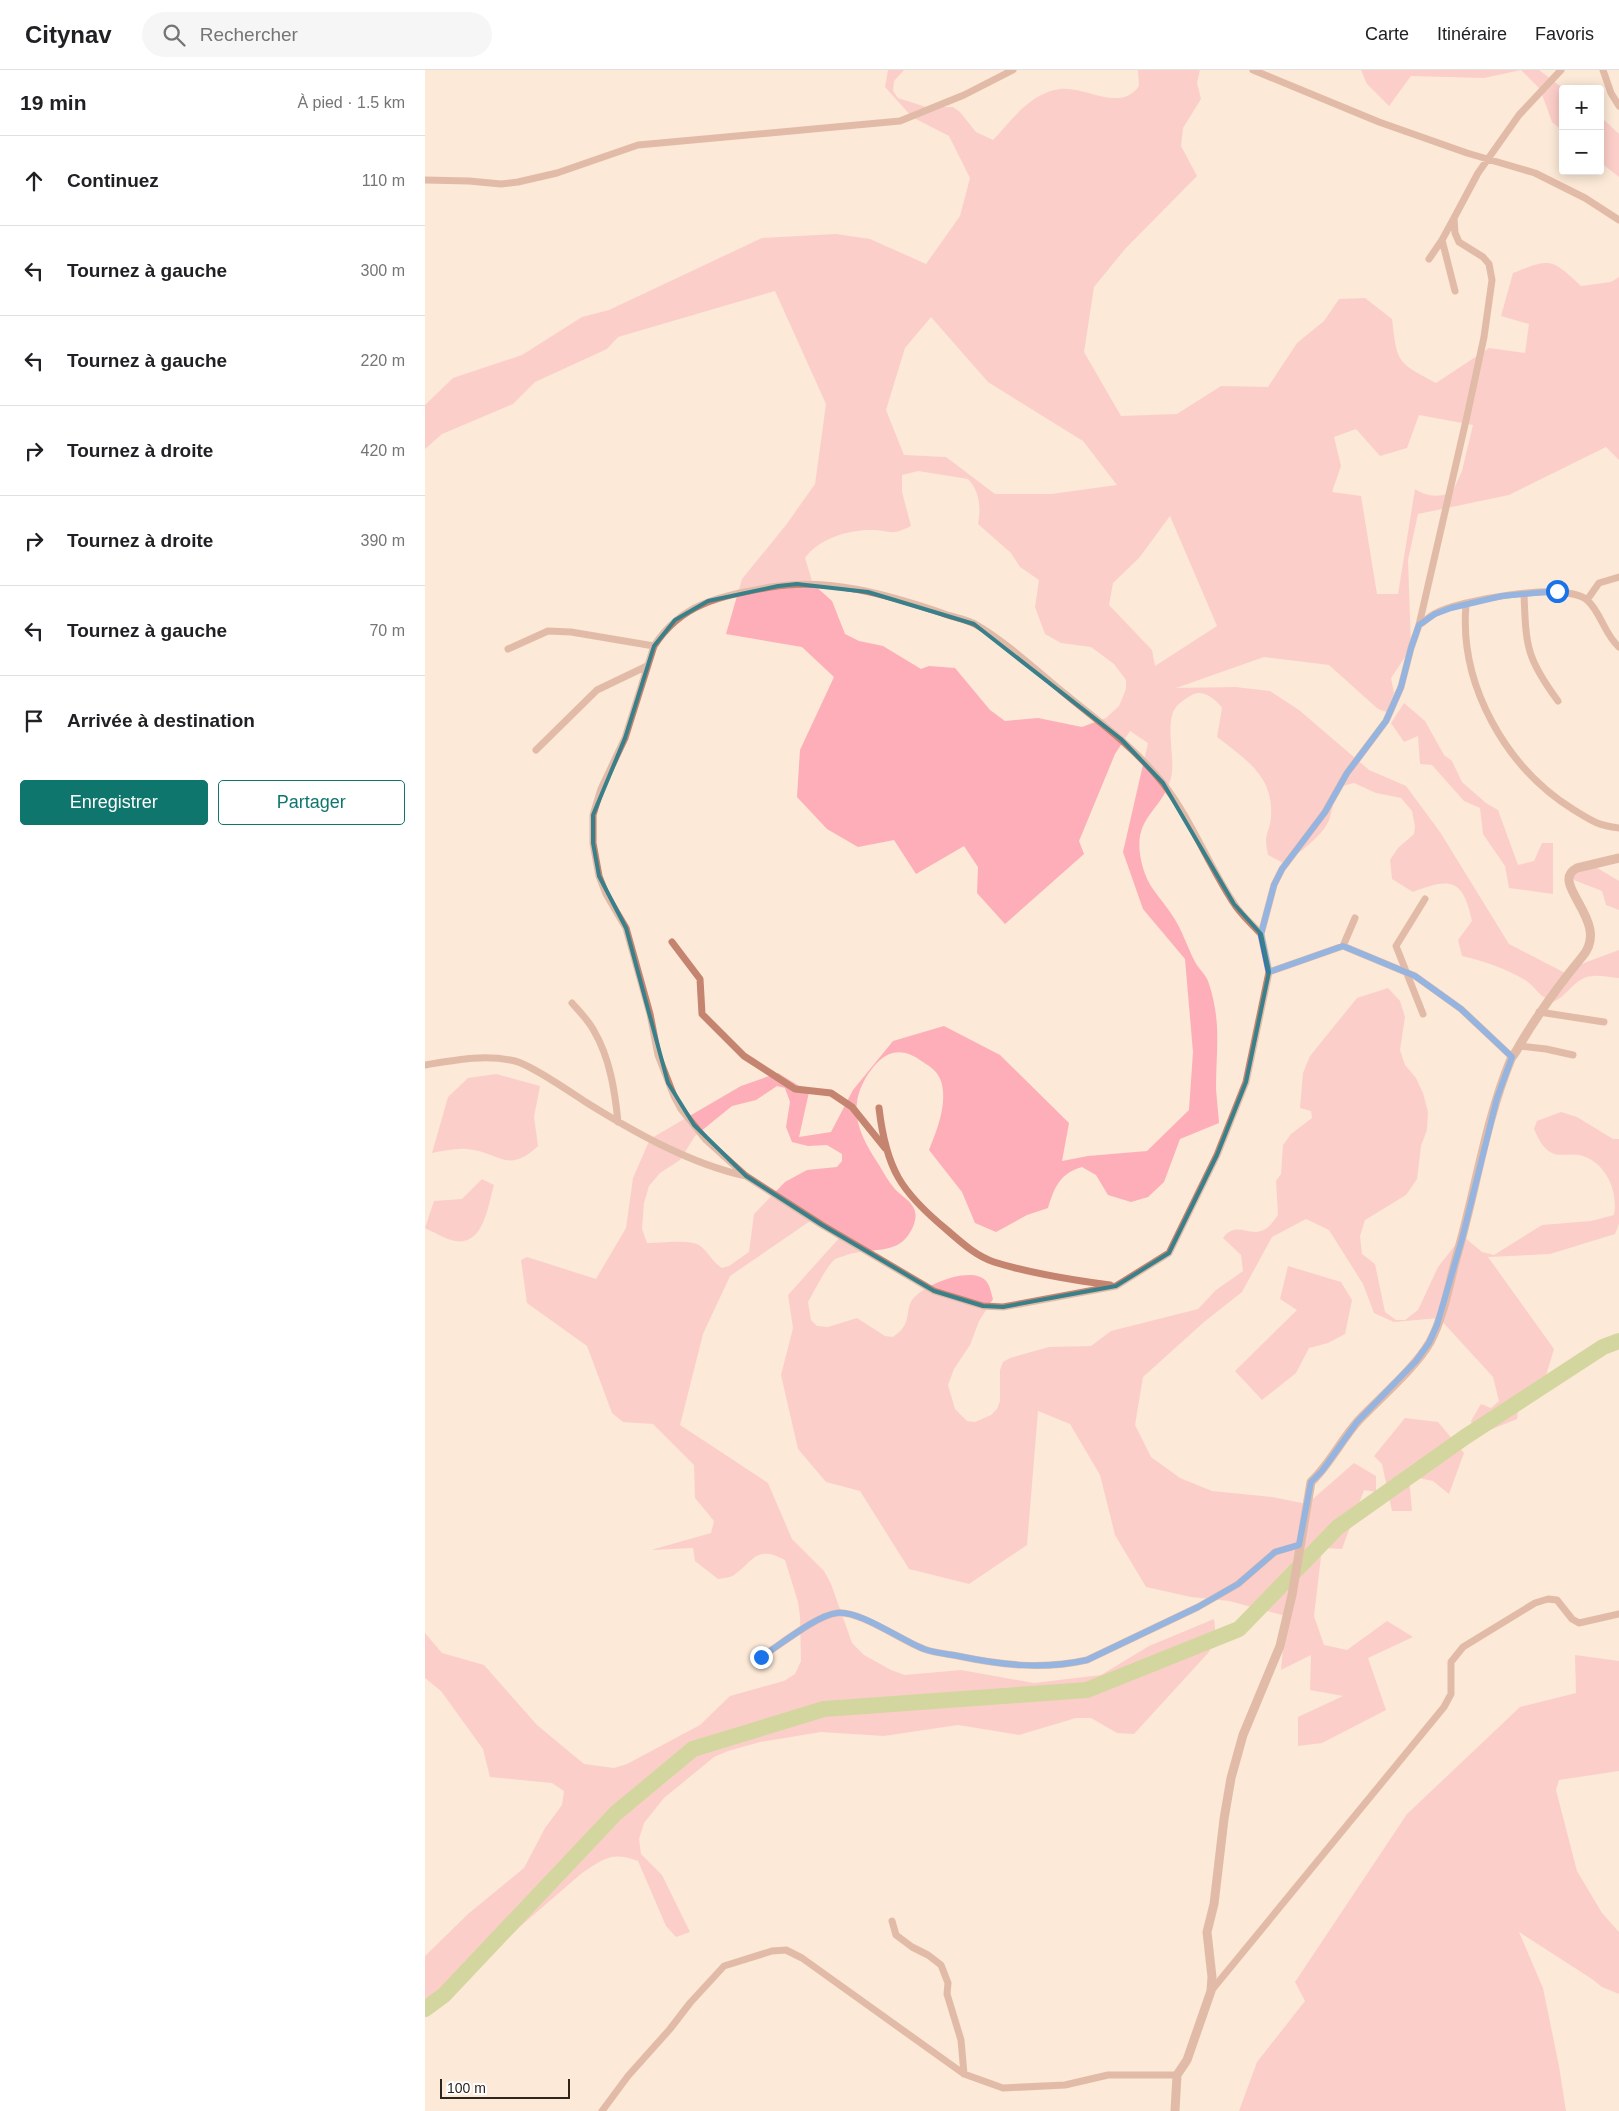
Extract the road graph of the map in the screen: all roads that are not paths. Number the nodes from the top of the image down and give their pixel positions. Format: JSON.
{"nodes":[{"id":1,"x":1013,"y":70,"type":"edge"},
{"id":2,"x":1253,"y":70,"type":"edge"},
{"id":3,"x":1561,"y":70,"type":"edge"},
{"id":4,"x":1603,"y":70,"type":"edge"},
{"id":5,"x":1619,"y":106,"type":"edge"},
{"id":6,"x":1489,"y":160,"type":"junction"},
{"id":7,"x":425,"y":180,"type":"edge"},
{"id":8,"x":1454,"y":218,"type":"junction"},
{"id":9,"x":1619,"y":220,"type":"edge"},
{"id":10,"x":1441,"y":240,"type":"junction"},
{"id":11,"x":1429,"y":259,"type":"dead end"},
{"id":12,"x":1455,"y":291,"type":"dead end"},
{"id":13,"x":1619,"y":577,"type":"edge"},
{"id":14,"x":1524,"y":594,"type":"junction"},
{"id":15,"x":1587,"y":600,"type":"junction"},
{"id":16,"x":1466,"y":604,"type":"junction"},
{"id":17,"x":1419,"y":625,"type":"junction"},
{"id":18,"x":654,"y":646,"type":"junction"},
{"id":19,"x":1619,"y":647,"type":"edge"},
{"id":20,"x":508,"y":649,"type":"dead end"},
{"id":21,"x":647,"y":666,"type":"junction"},
{"id":22,"x":1558,"y":701,"type":"dead end"},
{"id":23,"x":536,"y":750,"type":"dead end"},
{"id":24,"x":1619,"y":828,"type":"edge"},
{"id":25,"x":1619,"y":858,"type":"edge"},
{"id":26,"x":1425,"y":898,"type":"dead end"},
{"id":27,"x":1355,"y":918,"type":"dead end"},
{"id":28,"x":1261,"y":934,"type":"junction"},
{"id":29,"x":672,"y":942,"type":"dead end"},
{"id":30,"x":1343,"y":946,"type":"junction"},
{"id":31,"x":1405,"y":970,"type":"junction"},
{"id":32,"x":1269,"y":972,"type":"junction"},
{"id":33,"x":573,"y":1002,"type":"dead end"},
{"id":34,"x":1539,"y":1012,"type":"junction"},
{"id":35,"x":1423,"y":1014,"type":"dead end"},
{"id":36,"x":1604,"y":1022,"type":"dead end"},
{"id":37,"x":1519,"y":1046,"type":"junction"},
{"id":38,"x":1573,"y":1055,"type":"dead end"},
{"id":39,"x":1512,"y":1057,"type":"junction"},
{"id":40,"x":425,"y":1065,"type":"edge"},
{"id":41,"x":879,"y":1108,"type":"dead end"},
{"id":42,"x":618,"y":1122,"type":"junction"},
{"id":43,"x":886,"y":1151,"type":"junction"},
{"id":44,"x":746,"y":1176,"type":"junction"},
{"id":45,"x":1116,"y":1286,"type":"junction"},
{"id":46,"x":1299,"y":1545,"type":"junction"},
{"id":47,"x":1619,"y":1614,"type":"edge"},
{"id":48,"x":761,"y":1657,"type":"dead end"},
{"id":49,"x":892,"y":1921,"type":"dead end"},
{"id":50,"x":1211,"y":1991,"type":"junction"},
{"id":51,"x":964,"y":2074,"type":"junction"},
{"id":52,"x":1177,"y":2075,"type":"junction"},
{"id":53,"x":602,"y":2111,"type":"edge"},
{"id":54,"x":1175,"y":2111,"type":"edge"}],
"edges":[{"from":1,"to":7,"type":"street"},
{"from":2,"to":6,"type":"street"},
{"from":3,"to":6,"type":"street"},
{"from":4,"to":5,"type":"street"},
{"from":6,"to":8,"type":"street"},
{"from":6,"to":9,"type":"street"},
{"from":8,"to":10,"type":"street"},
{"from":8,"to":17,"type":"street"},
{"from":10,"to":11,"type":"street"},
{"from":10,"to":12,"type":"street"},
{"from":13,"to":15,"type":"street"},
{"from":14,"to":15,"type":"street"},
{"from":14,"to":16,"type":"street"},
{"from":14,"to":22,"type":"street"},
{"from":15,"to":19,"type":"street"},
{"from":16,"to":17,"type":"street"},
{"from":16,"to":24,"type":"street"},
{"from":17,"to":28,"type":"street"},
{"from":18,"to":20,"type":"street"},
{"from":18,"to":21,"type":"street"},
{"from":18,"to":28,"type":"street"},
{"from":21,"to":23,"type":"street"},
{"from":21,"to":44,"type":"street"},
{"from":25,"to":34,"type":"street"},
{"from":26,"to":31,"type":"street"},
{"from":27,"to":30,"type":"street"},
{"from":28,"to":32,"type":"street"},
{"from":29,"to":43,"type":"street"},
{"from":30,"to":31,"type":"street"},
{"from":30,"to":32,"type":"street"},
{"from":31,"to":35,"type":"street"},
{"from":31,"to":39,"type":"street"},
{"from":32,"to":45,"type":"street"},
{"from":33,"to":42,"type":"street"},
{"from":34,"to":36,"type":"street"},
{"from":34,"to":37,"type":"street"},
{"from":37,"to":38,"type":"street"},
{"from":37,"to":39,"type":"street"},
{"from":39,"to":46,"type":"street"},
{"from":40,"to":42,"type":"street"},
{"from":41,"to":43,"type":"street"},
{"from":42,"to":44,"type":"street"},
{"from":43,"to":45,"type":"street"},
{"from":44,"to":45,"type":"street"},
{"from":46,"to":48,"type":"street"},
{"from":46,"to":50,"type":"street"},
{"from":47,"to":50,"type":"street"},
{"from":49,"to":51,"type":"street"},
{"from":50,"to":52,"type":"street"},
{"from":51,"to":52,"type":"street"},
{"from":51,"to":53,"type":"street"},
{"from":52,"to":54,"type":"street"}]}
